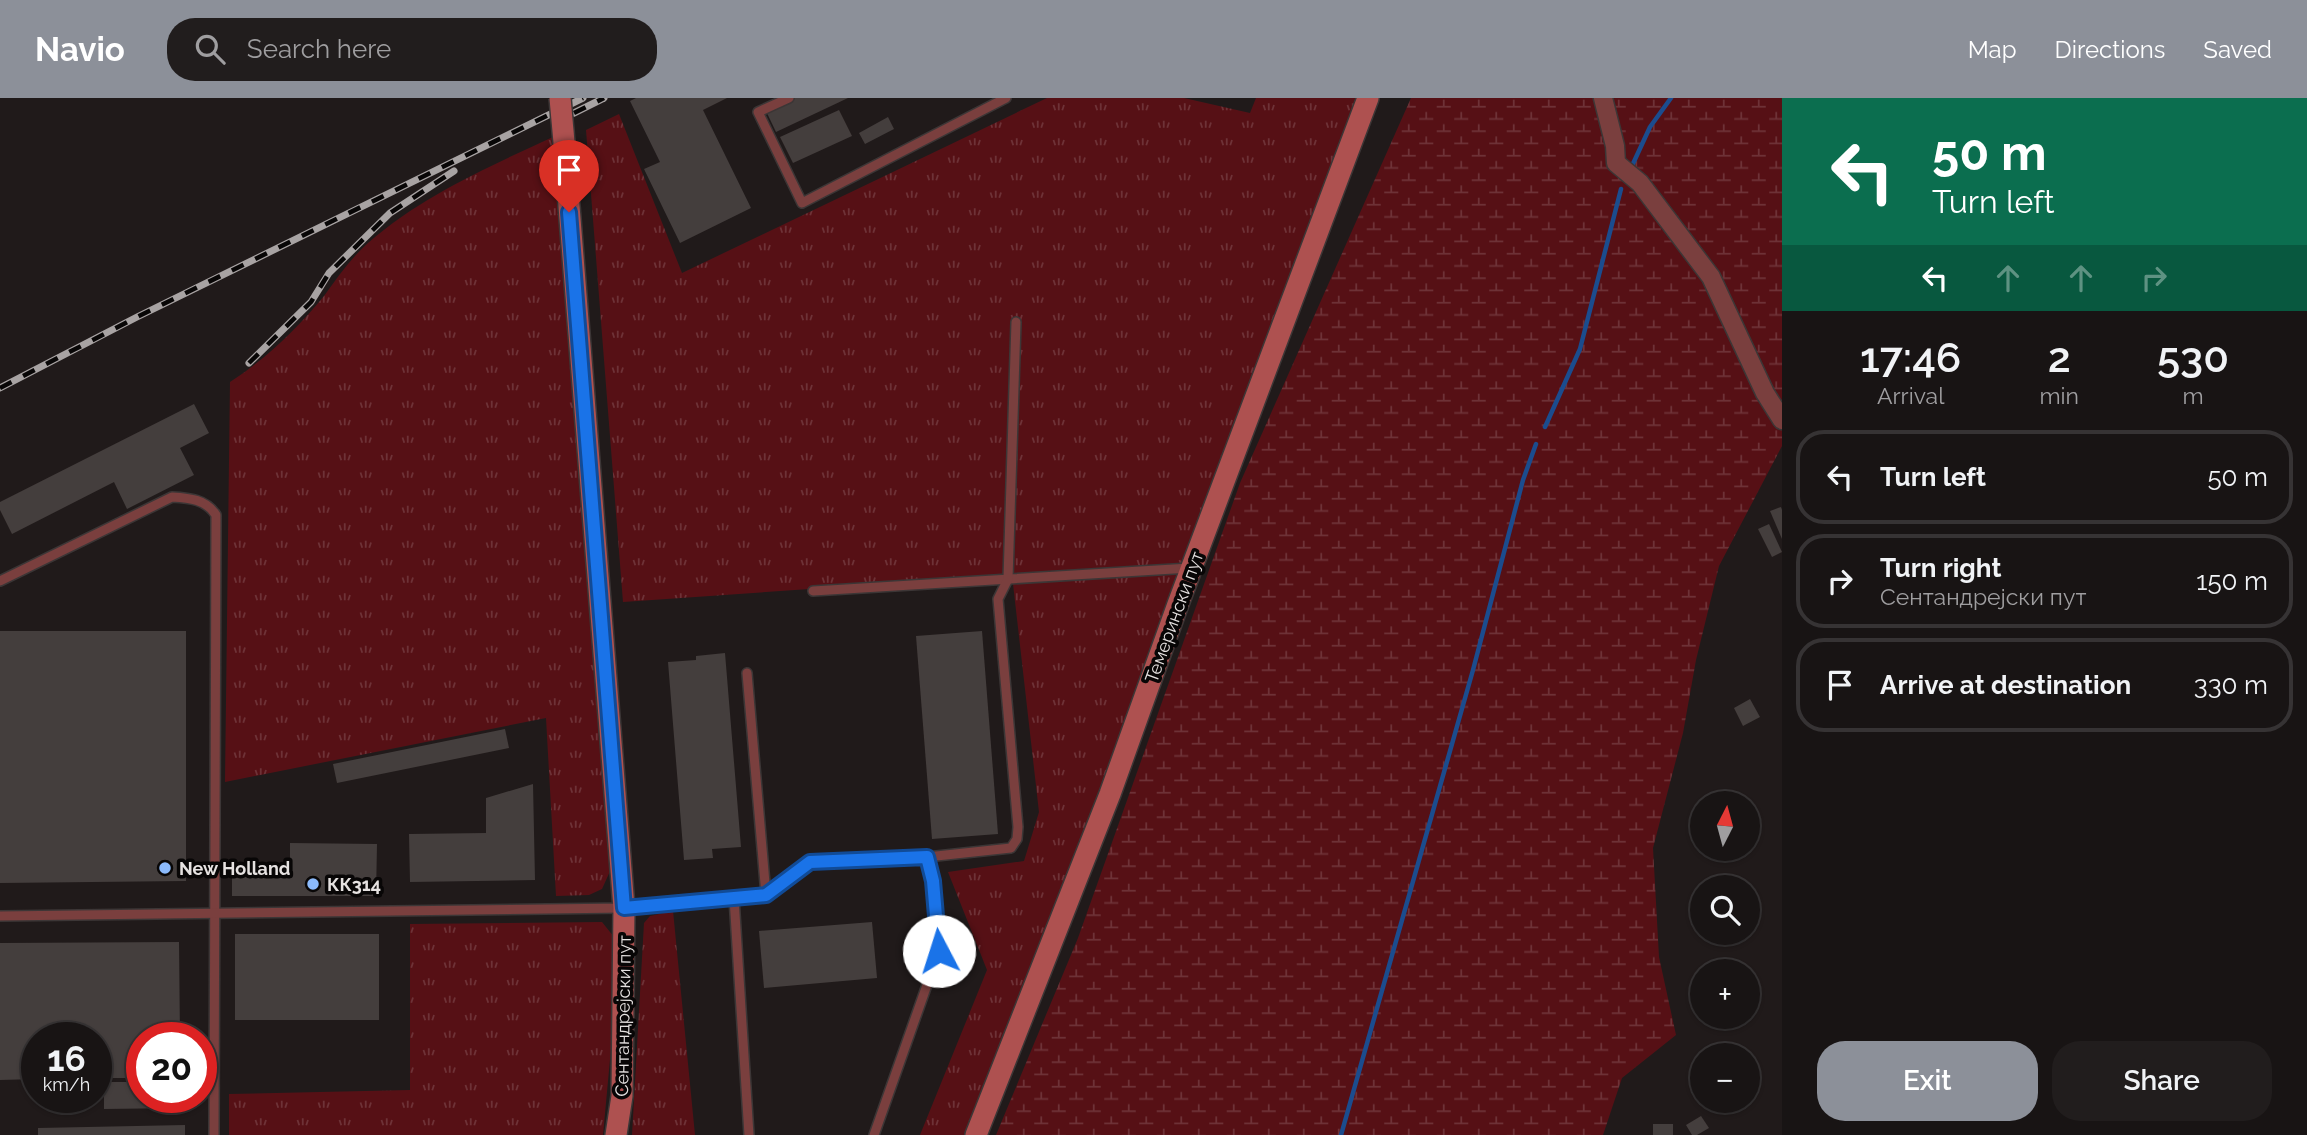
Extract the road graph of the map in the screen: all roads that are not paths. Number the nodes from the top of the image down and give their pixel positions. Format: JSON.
{"nodes":[{"id":1,"x":560,"y":98,"type":"edge"},
{"id":2,"x":789,"y":98,"type":"edge"},
{"id":3,"x":1006,"y":98,"type":"edge"},
{"id":4,"x":1368,"y":98,"type":"edge"},
{"id":5,"x":1603,"y":98,"type":"edge"},
{"id":6,"x":1016,"y":322,"type":"dead end"},
{"id":7,"x":1782,"y":420,"type":"edge"},
{"id":8,"x":1192,"y":568,"type":"junction"},
{"id":9,"x":1008,"y":579,"type":"junction"},
{"id":10,"x":0,"y":581,"type":"edge"},
{"id":11,"x":813,"y":592,"type":"dead end"},
{"id":12,"x":747,"y":673,"type":"dead end"},
{"id":13,"x":927,"y":857,"type":"junction"},
{"id":14,"x":766,"y":895,"type":"junction"},
{"id":15,"x":734,"y":898,"type":"junction"},
{"id":16,"x":624,"y":908,"type":"junction"},
{"id":17,"x":214,"y":912,"type":"junction"},
{"id":18,"x":0,"y":916,"type":"edge"},
{"id":19,"x":214,"y":1135,"type":"edge"},
{"id":20,"x":616,"y":1135,"type":"edge"},
{"id":21,"x":749,"y":1135,"type":"edge"},
{"id":22,"x":874,"y":1135,"type":"edge"},
{"id":23,"x":976,"y":1135,"type":"edge"}],
"edges":[{"from":1,"to":16,"type":"main road","name":"Сентандрејски пут","bridge":true},
{"from":2,"to":3,"type":"lane"},
{"from":4,"to":8,"type":"main road","name":"Темерински пут"},
{"from":5,"to":7,"type":"street"},
{"from":6,"to":9,"type":"lane"},
{"from":8,"to":9,"type":"lane"},
{"from":8,"to":23,"type":"main road","name":"Темерински пут"},
{"from":9,"to":11,"type":"lane"},
{"from":9,"to":13,"type":"lane"},
{"from":10,"to":17,"type":"lane"},
{"from":12,"to":14,"type":"lane"},
{"from":13,"to":14,"type":"lane"},
{"from":13,"to":22,"type":"lane"},
{"from":14,"to":15,"type":"lane"},
{"from":15,"to":16,"type":"lane"},
{"from":15,"to":21,"type":"lane"},
{"from":16,"to":17,"type":"lane"},
{"from":16,"to":20,"type":"main road","name":"Сентандрејски пут"},
{"from":17,"to":18,"type":"lane"},
{"from":17,"to":19,"type":"lane"}]}
